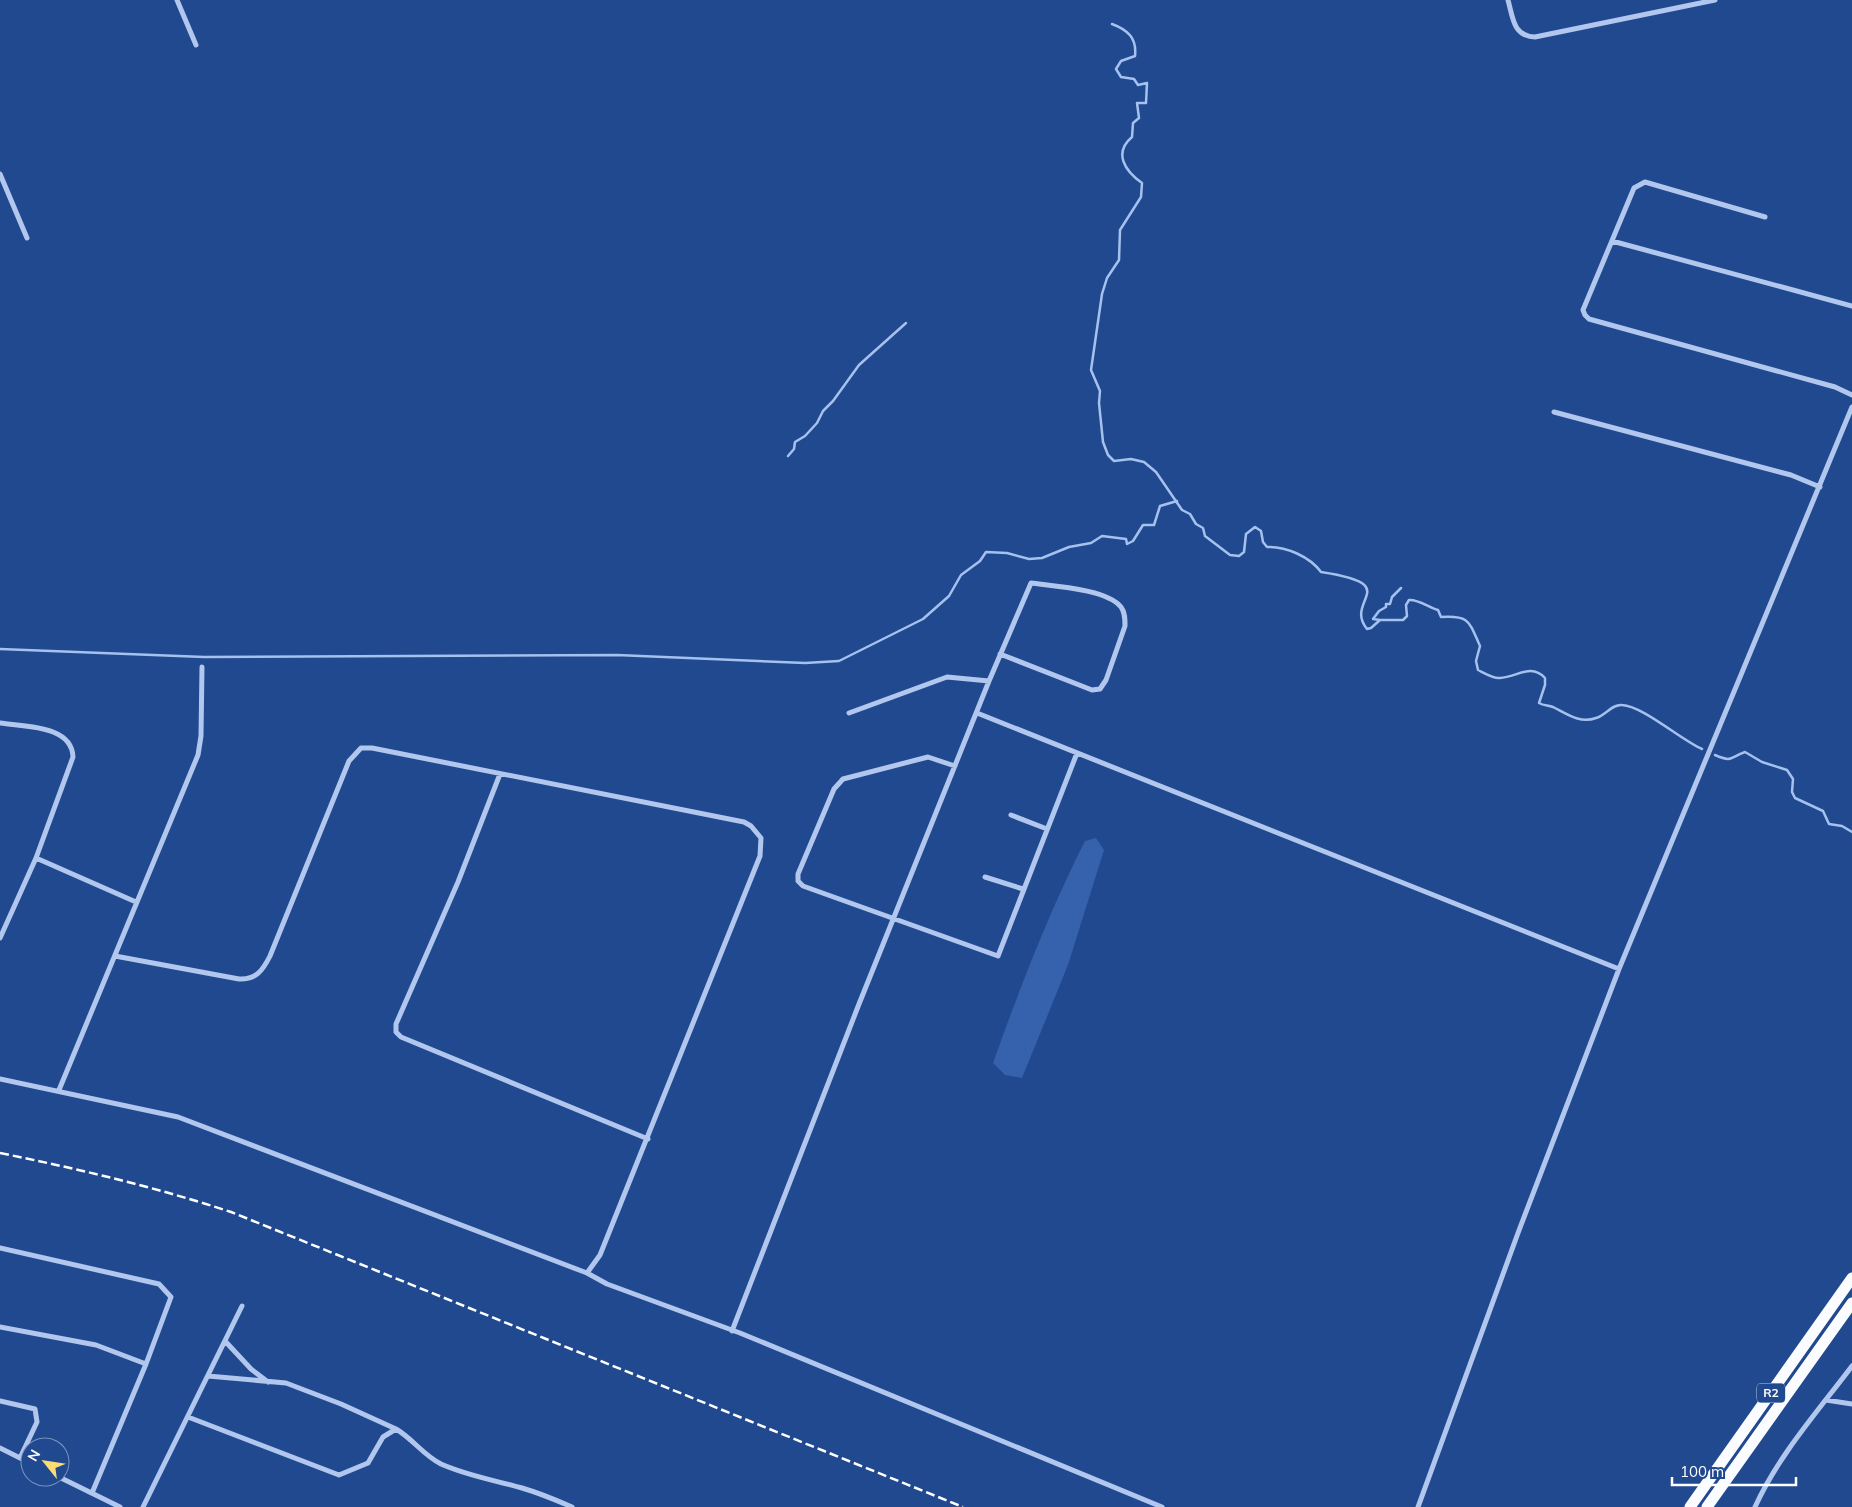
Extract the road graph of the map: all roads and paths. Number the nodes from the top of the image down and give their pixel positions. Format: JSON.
{"nodes":[{"id":1,"x":177,"y":0,"type":"edge"},
{"id":2,"x":1508,"y":0,"type":"edge"},
{"id":3,"x":1715,"y":0,"type":"edge"},
{"id":4,"x":196,"y":45,"type":"dead end"},
{"id":5,"x":0,"y":174,"type":"edge"},
{"id":6,"x":1765,"y":217,"type":"dead end"},
{"id":7,"x":27,"y":238,"type":"dead end"},
{"id":8,"x":1612,"y":241,"type":"junction"},
{"id":9,"x":1852,"y":306,"type":"edge"},
{"id":10,"x":1852,"y":395,"type":"edge"},
{"id":11,"x":1852,"y":407,"type":"edge"},
{"id":12,"x":1554,"y":412,"type":"dead end"},
{"id":13,"x":1820,"y":488,"type":"junction"},
{"id":14,"x":1000,"y":654,"type":"junction"},
{"id":15,"x":202,"y":666,"type":"dead end"},
{"id":16,"x":989,"y":680,"type":"junction"},
{"id":17,"x":850,"y":713,"type":"dead end"},
{"id":18,"x":977,"y":713,"type":"junction"},
{"id":19,"x":0,"y":723,"type":"edge"},
{"id":20,"x":1077,"y":753,"type":"junction"},
{"id":21,"x":955,"y":766,"type":"junction"},
{"id":22,"x":500,"y":774,"type":"junction"},
{"id":23,"x":1011,"y":815,"type":"dead end"},
{"id":24,"x":1047,"y":829,"type":"junction"},
{"id":25,"x":36,"y":858,"type":"junction"},
{"id":26,"x":985,"y":877,"type":"dead end"},
{"id":27,"x":1023,"y":889,"type":"junction"},
{"id":28,"x":136,"y":902,"type":"junction"},
{"id":29,"x":893,"y":918,"type":"junction"},
{"id":30,"x":0,"y":938,"type":"edge"},
{"id":31,"x":115,"y":956,"type":"junction"},
{"id":32,"x":1619,"y":969,"type":"junction"},
{"id":33,"x":0,"y":1079,"type":"edge"},
{"id":34,"x":59,"y":1090,"type":"junction"},
{"id":35,"x":648,"y":1139,"type":"junction"},
{"id":36,"x":0,"y":1248,"type":"edge"},
{"id":37,"x":587,"y":1273,"type":"junction"},
{"id":38,"x":1852,"y":1278,"type":"edge"},
{"id":39,"x":1852,"y":1303,"type":"edge"},
{"id":40,"x":242,"y":1306,"type":"dead end"},
{"id":41,"x":0,"y":1327,"type":"edge"},
{"id":42,"x":732,"y":1330,"type":"junction"},
{"id":43,"x":225,"y":1341,"type":"junction"},
{"id":44,"x":146,"y":1364,"type":"junction"},
{"id":45,"x":1852,"y":1366,"type":"edge"},
{"id":46,"x":208,"y":1376,"type":"junction"},
{"id":47,"x":268,"y":1382,"type":"junction"},
{"id":48,"x":0,"y":1400,"type":"edge"},
{"id":49,"x":1826,"y":1400,"type":"junction"},
{"id":50,"x":1852,"y":1404,"type":"edge"},
{"id":51,"x":188,"y":1417,"type":"junction"},
{"id":52,"x":396,"y":1430,"type":"junction"},
{"id":53,"x":30,"y":1437,"type":"edge"},
{"id":54,"x":0,"y":1448,"type":"edge"},
{"id":55,"x":20,"y":1458,"type":"edge"},
{"id":56,"x":70,"y":1482,"type":"edge"},
{"id":57,"x":92,"y":1493,"type":"junction"},
{"id":58,"x":120,"y":1507,"type":"edge"},
{"id":59,"x":143,"y":1507,"type":"edge"},
{"id":60,"x":572,"y":1507,"type":"edge"},
{"id":61,"x":1162,"y":1507,"type":"edge"},
{"id":62,"x":1418,"y":1507,"type":"edge"},
{"id":63,"x":1690,"y":1507,"type":"edge"},
{"id":64,"x":1707,"y":1507,"type":"edge"},
{"id":65,"x":1755,"y":1507,"type":"edge"}],
"edges":[{"from":1,"to":4,"type":"street"},
{"from":2,"to":3,"type":"street"},
{"from":5,"to":7,"type":"street"},
{"from":6,"to":8,"type":"street"},
{"from":8,"to":9,"type":"street"},
{"from":8,"to":10,"type":"street"},
{"from":11,"to":13,"type":"street"},
{"from":12,"to":13,"type":"street"},
{"from":13,"to":32,"type":"street"},
{"from":14,"to":14,"type":"street"},
{"from":14,"to":16,"type":"street"},
{"from":15,"to":28,"type":"street"},
{"from":16,"to":17,"type":"street"},
{"from":16,"to":18,"type":"street"},
{"from":18,"to":20,"type":"street"},
{"from":18,"to":21,"type":"street"},
{"from":19,"to":25,"type":"street"},
{"from":20,"to":24,"type":"street"},
{"from":20,"to":32,"type":"street"},
{"from":21,"to":29,"type":"street"},
{"from":21,"to":29,"type":"street"},
{"from":22,"to":31,"type":"street"},
{"from":22,"to":35,"type":"street"},
{"from":22,"to":35,"type":"street"},
{"from":23,"to":24,"type":"street"},
{"from":24,"to":27,"type":"street"},
{"from":25,"to":28,"type":"street"},
{"from":25,"to":30,"type":"street"},
{"from":26,"to":27,"type":"street"},
{"from":27,"to":29,"type":"street"},
{"from":28,"to":31,"type":"street"},
{"from":29,"to":42,"type":"street"},
{"from":31,"to":34,"type":"street"},
{"from":32,"to":62,"type":"street"},
{"from":33,"to":34,"type":"street"},
{"from":34,"to":37,"type":"street"},
{"from":35,"to":37,"type":"street"},
{"from":36,"to":44,"type":"street"},
{"from":37,"to":42,"type":"street"},
{"from":38,"to":63,"type":"highway","number":"R2"},
{"from":39,"to":64,"type":"highway","number":"R2"},
{"from":40,"to":43,"type":"street"},
{"from":41,"to":44,"type":"street"},
{"from":42,"to":61,"type":"street"},
{"from":43,"to":46,"type":"street"},
{"from":43,"to":47,"type":"street"},
{"from":44,"to":57,"type":"street"},
{"from":45,"to":49,"type":"street"},
{"from":46,"to":47,"type":"street"},
{"from":46,"to":51,"type":"street"},
{"from":47,"to":52,"type":"street"},
{"from":48,"to":53,"type":"street"},
{"from":49,"to":50,"type":"street"},
{"from":49,"to":65,"type":"street"},
{"from":51,"to":52,"type":"street"},
{"from":51,"to":59,"type":"street"},
{"from":52,"to":60,"type":"street"},
{"from":54,"to":55,"type":"street"},
{"from":56,"to":57,"type":"street"},
{"from":57,"to":58,"type":"street"}]}
